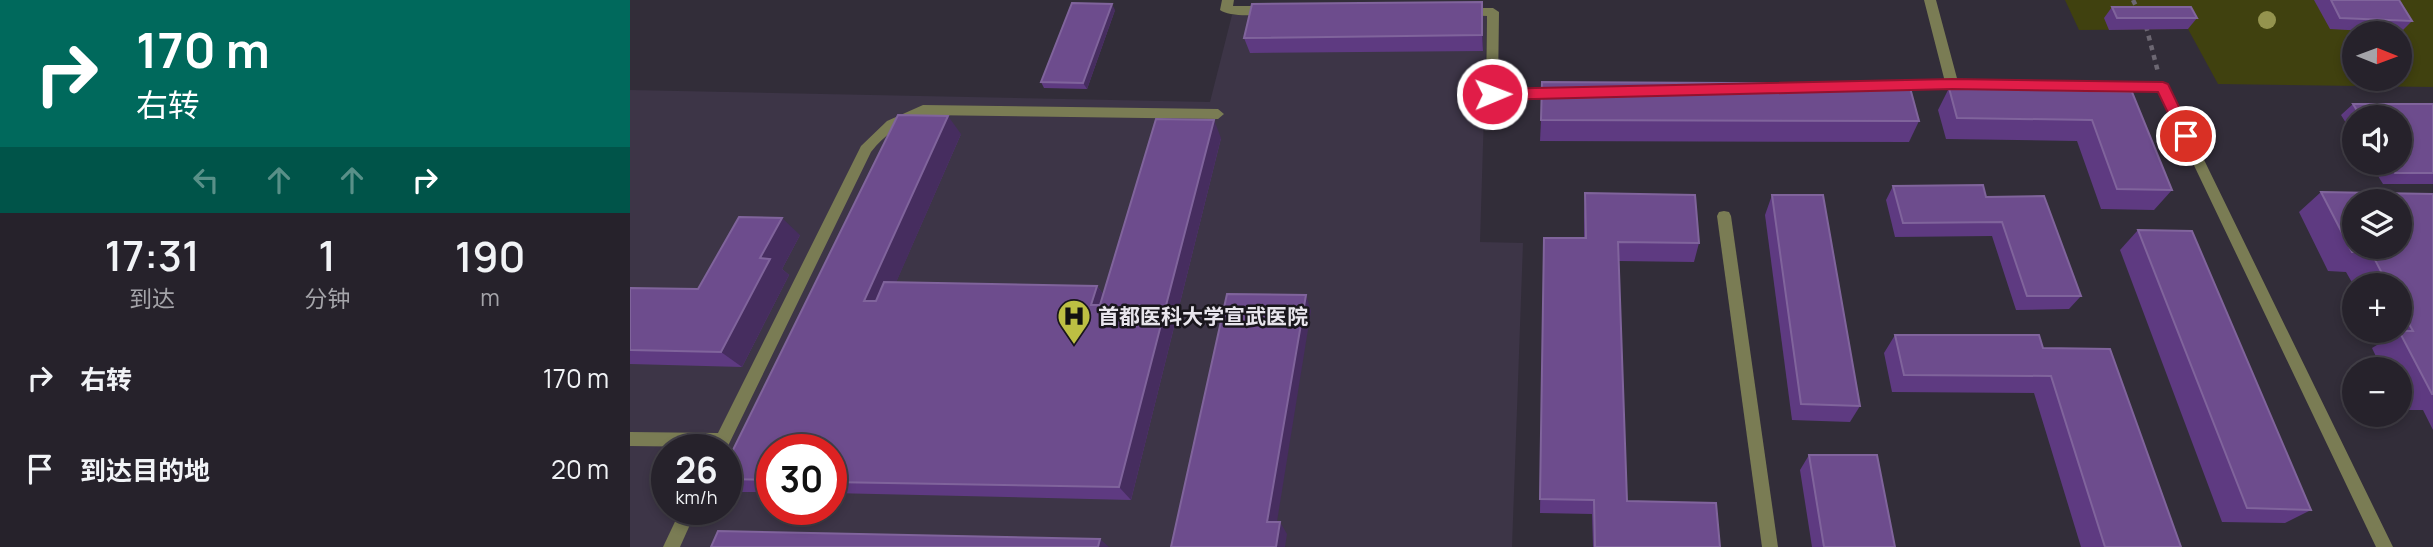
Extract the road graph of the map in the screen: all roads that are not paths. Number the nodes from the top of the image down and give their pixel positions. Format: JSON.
{"nodes":[{"id":1,"x":1228,"y":0,"type":"edge"},
{"id":2,"x":1930,"y":0,"type":"edge"},
{"id":3,"x":1279,"y":10,"type":"edge"},
{"id":4,"x":1453,"y":12,"type":"edge"},
{"id":5,"x":1952,"y":84,"type":"junction"},
{"id":6,"x":1882,"y":86,"type":"edge"},
{"id":7,"x":1575,"y":93,"type":"edge"},
{"id":8,"x":1217,"y":114,"type":"dead end"},
{"id":9,"x":1724,"y":216,"type":"dead end"},
{"id":10,"x":726,"y":434,"type":"edge"},
{"id":11,"x":630,"y":439,"type":"edge"},
{"id":12,"x":651,"y":440,"type":"edge"},
{"id":13,"x":681,"y":525,"type":"edge"},
{"id":14,"x":671,"y":547,"type":"edge"},
{"id":15,"x":1770,"y":547,"type":"edge"},
{"id":16,"x":2385,"y":547,"type":"edge"}],
"edges":[{"from":1,"to":3,"type":"street"},
{"from":2,"to":5,"type":"street"},
{"from":4,"to":7,"type":"street"},
{"from":5,"to":6,"type":"street"},
{"from":5,"to":16,"type":"street"},
{"from":8,"to":10,"type":"street"},
{"from":9,"to":15,"type":"street"},
{"from":11,"to":12,"type":"street"},
{"from":13,"to":14,"type":"street"}]}
